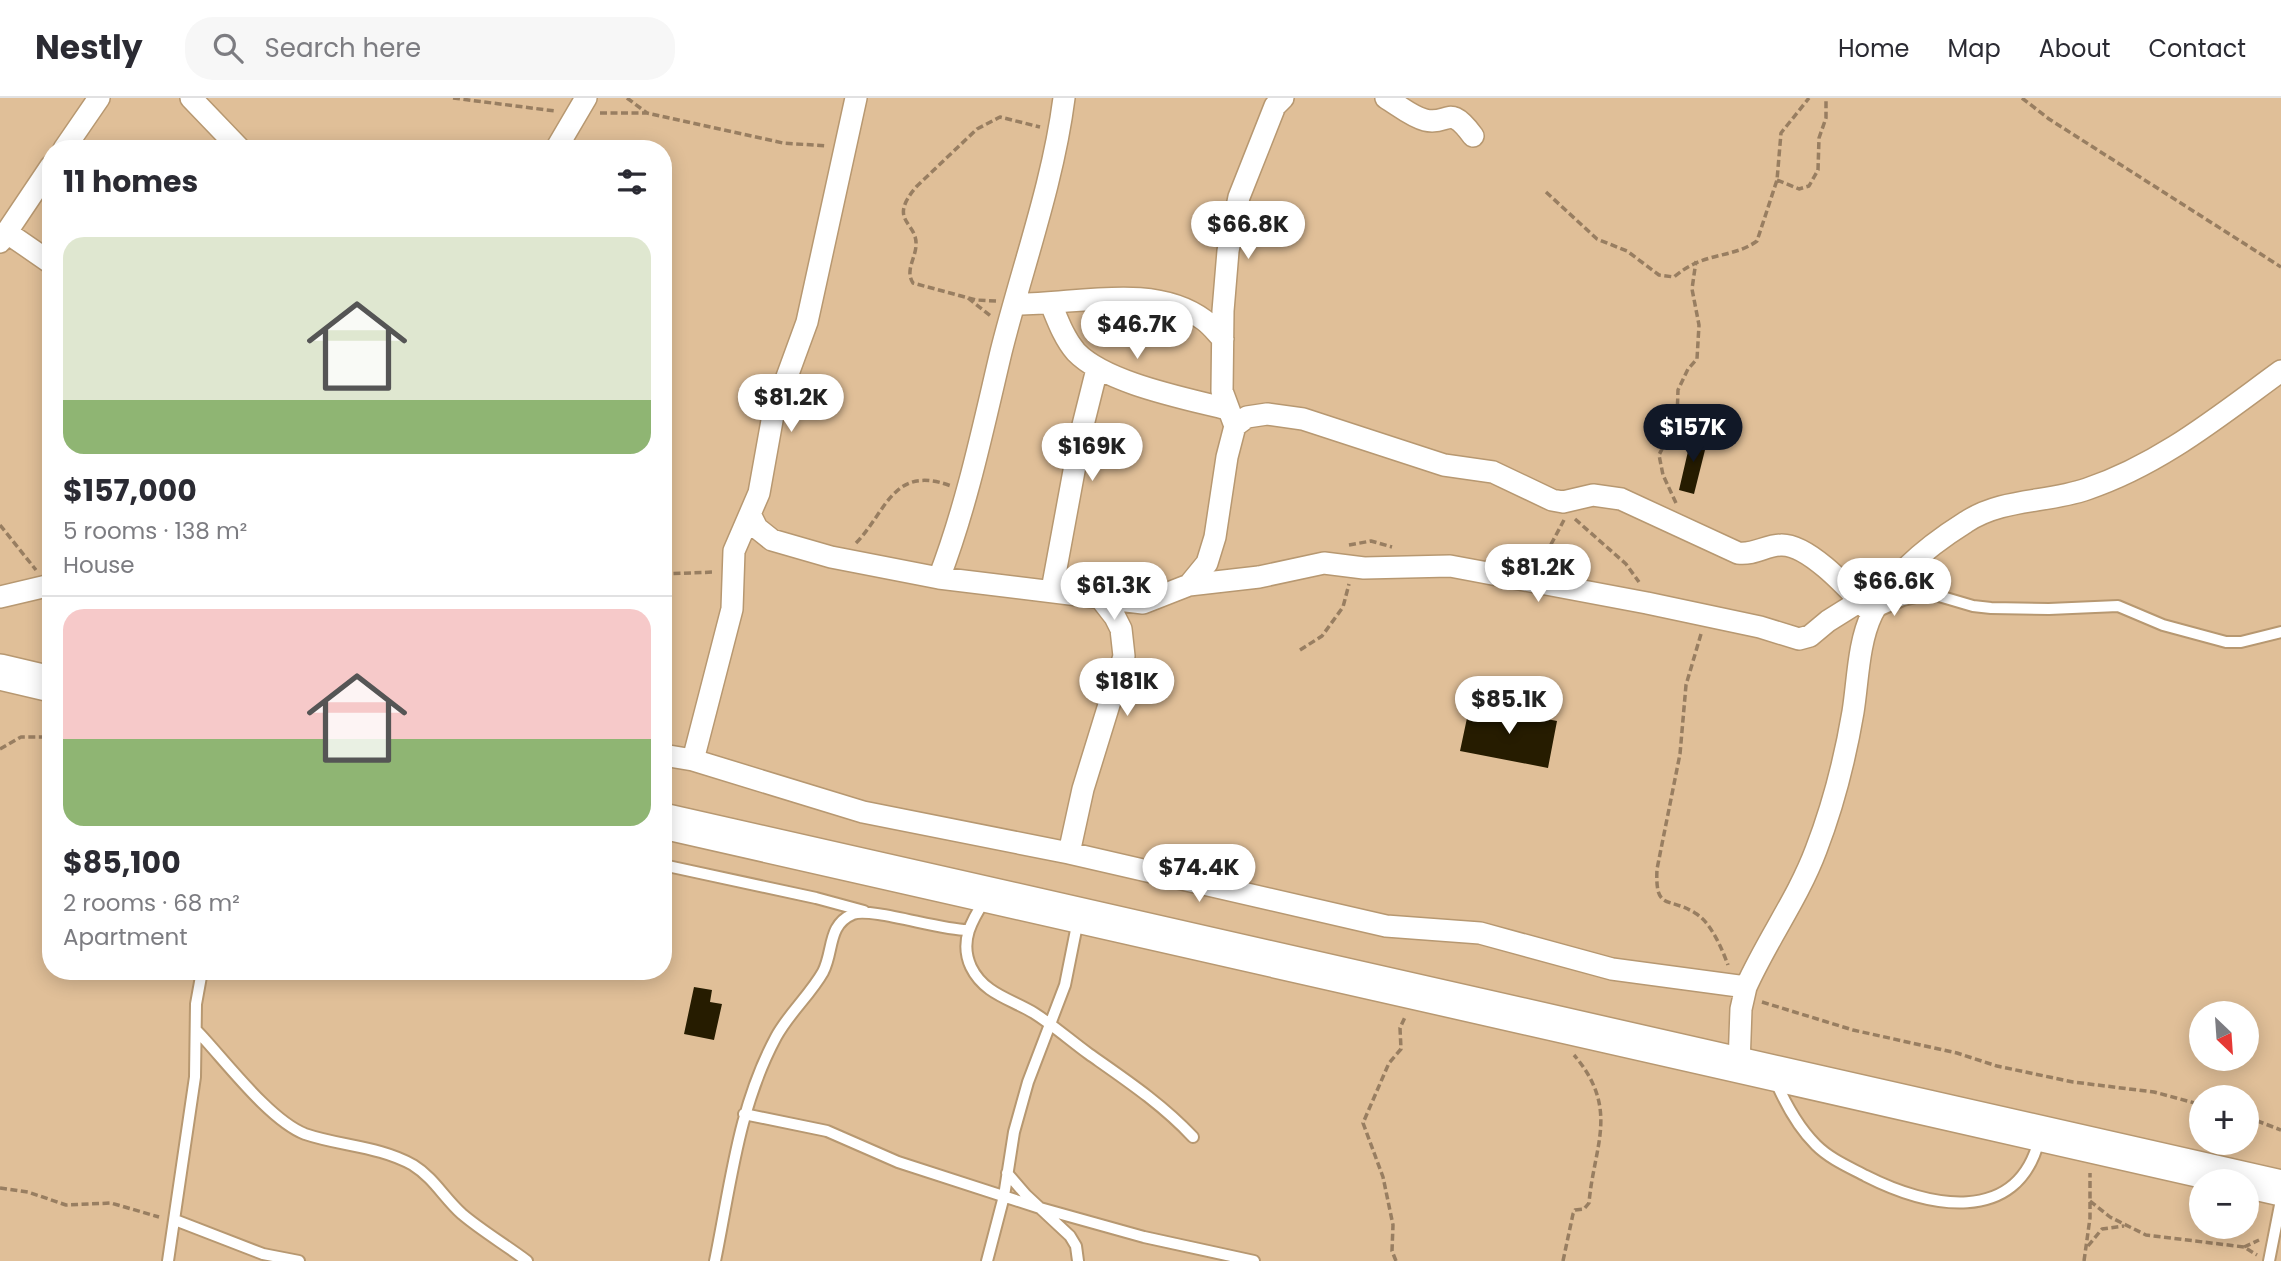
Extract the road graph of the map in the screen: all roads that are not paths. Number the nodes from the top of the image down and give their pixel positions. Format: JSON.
{"nodes":[{"id":1,"x":99,"y":98,"type":"edge"},
{"id":2,"x":191,"y":98,"type":"edge"},
{"id":3,"x":856,"y":98,"type":"edge"},
{"id":4,"x":1064,"y":98,"type":"edge"},
{"id":5,"x":1283,"y":98,"type":"edge"},
{"id":6,"x":1386,"y":98,"type":"edge"},
{"id":7,"x":581,"y":107,"type":"edge"},
{"id":8,"x":1473,"y":136,"type":"dead end"},
{"id":9,"x":70,"y":140,"type":"edge"},
{"id":10,"x":231,"y":140,"type":"edge"},
{"id":11,"x":561,"y":140,"type":"edge"},
{"id":12,"x":42,"y":179,"type":"edge"},
{"id":13,"x":3,"y":237,"type":"edge"},
{"id":14,"x":42,"y":258,"type":"edge"},
{"id":15,"x":1015,"y":304,"type":"junction"},
{"id":16,"x":1051,"y":304,"type":"junction"},
{"id":17,"x":1223,"y":339,"type":"junction"},
{"id":18,"x":1097,"y":369,"type":"junction"},
{"id":19,"x":2281,"y":371,"type":"edge"},
{"id":20,"x":1231,"y":417,"type":"junction"},
{"id":21,"x":750,"y":514,"type":"junction"},
{"id":22,"x":939,"y":578,"type":"junction"},
{"id":23,"x":1189,"y":585,"type":"junction"},
{"id":24,"x":42,"y":587,"type":"edge"},
{"id":25,"x":1052,"y":590,"type":"junction"},
{"id":26,"x":0,"y":597,"type":"edge"},
{"id":27,"x":1101,"y":599,"type":"junction"},
{"id":28,"x":1143,"y":603,"type":"junction"},
{"id":29,"x":1866,"y":607,"type":"junction"},
{"id":30,"x":2281,"y":632,"type":"edge"},
{"id":31,"x":1125,"y":656,"type":"junction"},
{"id":32,"x":0,"y":673,"type":"edge"},
{"id":33,"x":42,"y":682,"type":"edge"},
{"id":34,"x":672,"y":756,"type":"edge"},
{"id":35,"x":694,"y":760,"type":"junction"},
{"id":36,"x":672,"y":823,"type":"edge"},
{"id":37,"x":1069,"y":853,"type":"junction"},
{"id":38,"x":672,"y":867,"type":"edge"},
{"id":39,"x":987,"y":896,"type":"junction"},
{"id":40,"x":864,"y":911,"type":"junction"},
{"id":41,"x":1079,"y":916,"type":"junction"},
{"id":42,"x":967,"y":930,"type":"junction"},
{"id":43,"x":200,"y":980,"type":"edge"},
{"id":44,"x":1741,"y":986,"type":"junction"},
{"id":45,"x":1050,"y":1025,"type":"junction"},
{"id":46,"x":197,"y":1031,"type":"junction"},
{"id":47,"x":1755,"y":1068,"type":"junction"},
{"id":48,"x":744,"y":1114,"type":"junction"},
{"id":49,"x":2040,"y":1133,"type":"junction"},
{"id":50,"x":1193,"y":1137,"type":"dead end"},
{"id":51,"x":1007,"y":1173,"type":"junction"},
{"id":52,"x":2281,"y":1188,"type":"edge"},
{"id":53,"x":1004,"y":1196,"type":"junction"},
{"id":54,"x":2281,"y":1200,"type":"edge"},
{"id":55,"x":1040,"y":1208,"type":"junction"},
{"id":56,"x":175,"y":1220,"type":"junction"},
{"id":57,"x":168,"y":1261,"type":"edge"},
{"id":58,"x":299,"y":1261,"type":"edge"},
{"id":59,"x":527,"y":1261,"type":"edge"},
{"id":60,"x":715,"y":1261,"type":"edge"},
{"id":61,"x":987,"y":1261,"type":"edge"},
{"id":62,"x":1078,"y":1261,"type":"edge"},
{"id":63,"x":1254,"y":1261,"type":"edge"},
{"id":64,"x":2266,"y":1261,"type":"edge"}],
"edges":[{"from":1,"to":9,"type":"street"},
{"from":2,"to":10,"type":"street"},
{"from":3,"to":21,"type":"street"},
{"from":4,"to":15,"type":"street"},
{"from":5,"to":17,"type":"street"},
{"from":6,"to":8,"type":"street"},
{"from":7,"to":11,"type":"street"},
{"from":12,"to":13,"type":"street"},
{"from":13,"to":14,"type":"street"},
{"from":15,"to":16,"type":"street"},
{"from":15,"to":22,"type":"street"},
{"from":16,"to":17,"type":"street"},
{"from":16,"to":18,"type":"street"},
{"from":17,"to":20,"type":"street"},
{"from":18,"to":20,"type":"street"},
{"from":18,"to":25,"type":"street"},
{"from":19,"to":29,"type":"street"},
{"from":20,"to":23,"type":"street"},
{"from":20,"to":29,"type":"street"},
{"from":21,"to":22,"type":"street"},
{"from":21,"to":35,"type":"street"},
{"from":22,"to":25,"type":"street"},
{"from":23,"to":28,"type":"street"},
{"from":23,"to":29,"type":"street"},
{"from":24,"to":26,"type":"street"},
{"from":25,"to":27,"type":"street"},
{"from":27,"to":28,"type":"street"},
{"from":27,"to":31,"type":"street"},
{"from":28,"to":31,"type":"street"},
{"from":29,"to":30,"type":"lane"},
{"from":29,"to":44,"type":"street"},
{"from":31,"to":37,"type":"street"},
{"from":32,"to":33,"type":"highway"},
{"from":34,"to":35,"type":"street"},
{"from":35,"to":37,"type":"street"},
{"from":36,"to":39,"type":"highway"},
{"from":37,"to":44,"type":"street"},
{"from":38,"to":40,"type":"lane"},
{"from":39,"to":41,"type":"highway"},
{"from":39,"to":42,"type":"lane"},
{"from":40,"to":42,"type":"lane"},
{"from":40,"to":48,"type":"lane"},
{"from":41,"to":45,"type":"lane"},
{"from":41,"to":47,"type":"highway"},
{"from":42,"to":45,"type":"lane"},
{"from":43,"to":46,"type":"lane"},
{"from":44,"to":47,"type":"street"},
{"from":45,"to":50,"type":"lane"},
{"from":45,"to":51,"type":"lane"},
{"from":46,"to":56,"type":"lane"},
{"from":46,"to":59,"type":"lane"},
{"from":47,"to":49,"type":"highway"},
{"from":47,"to":49,"type":"lane"},
{"from":48,"to":53,"type":"lane"},
{"from":48,"to":60,"type":"lane"},
{"from":49,"to":52,"type":"highway"},
{"from":51,"to":53,"type":"lane"},
{"from":51,"to":55,"type":"lane"},
{"from":53,"to":55,"type":"lane"},
{"from":53,"to":61,"type":"lane"},
{"from":54,"to":64,"type":"lane"},
{"from":55,"to":62,"type":"lane"},
{"from":55,"to":63,"type":"lane"},
{"from":56,"to":57,"type":"lane"},
{"from":56,"to":58,"type":"lane"}]}
